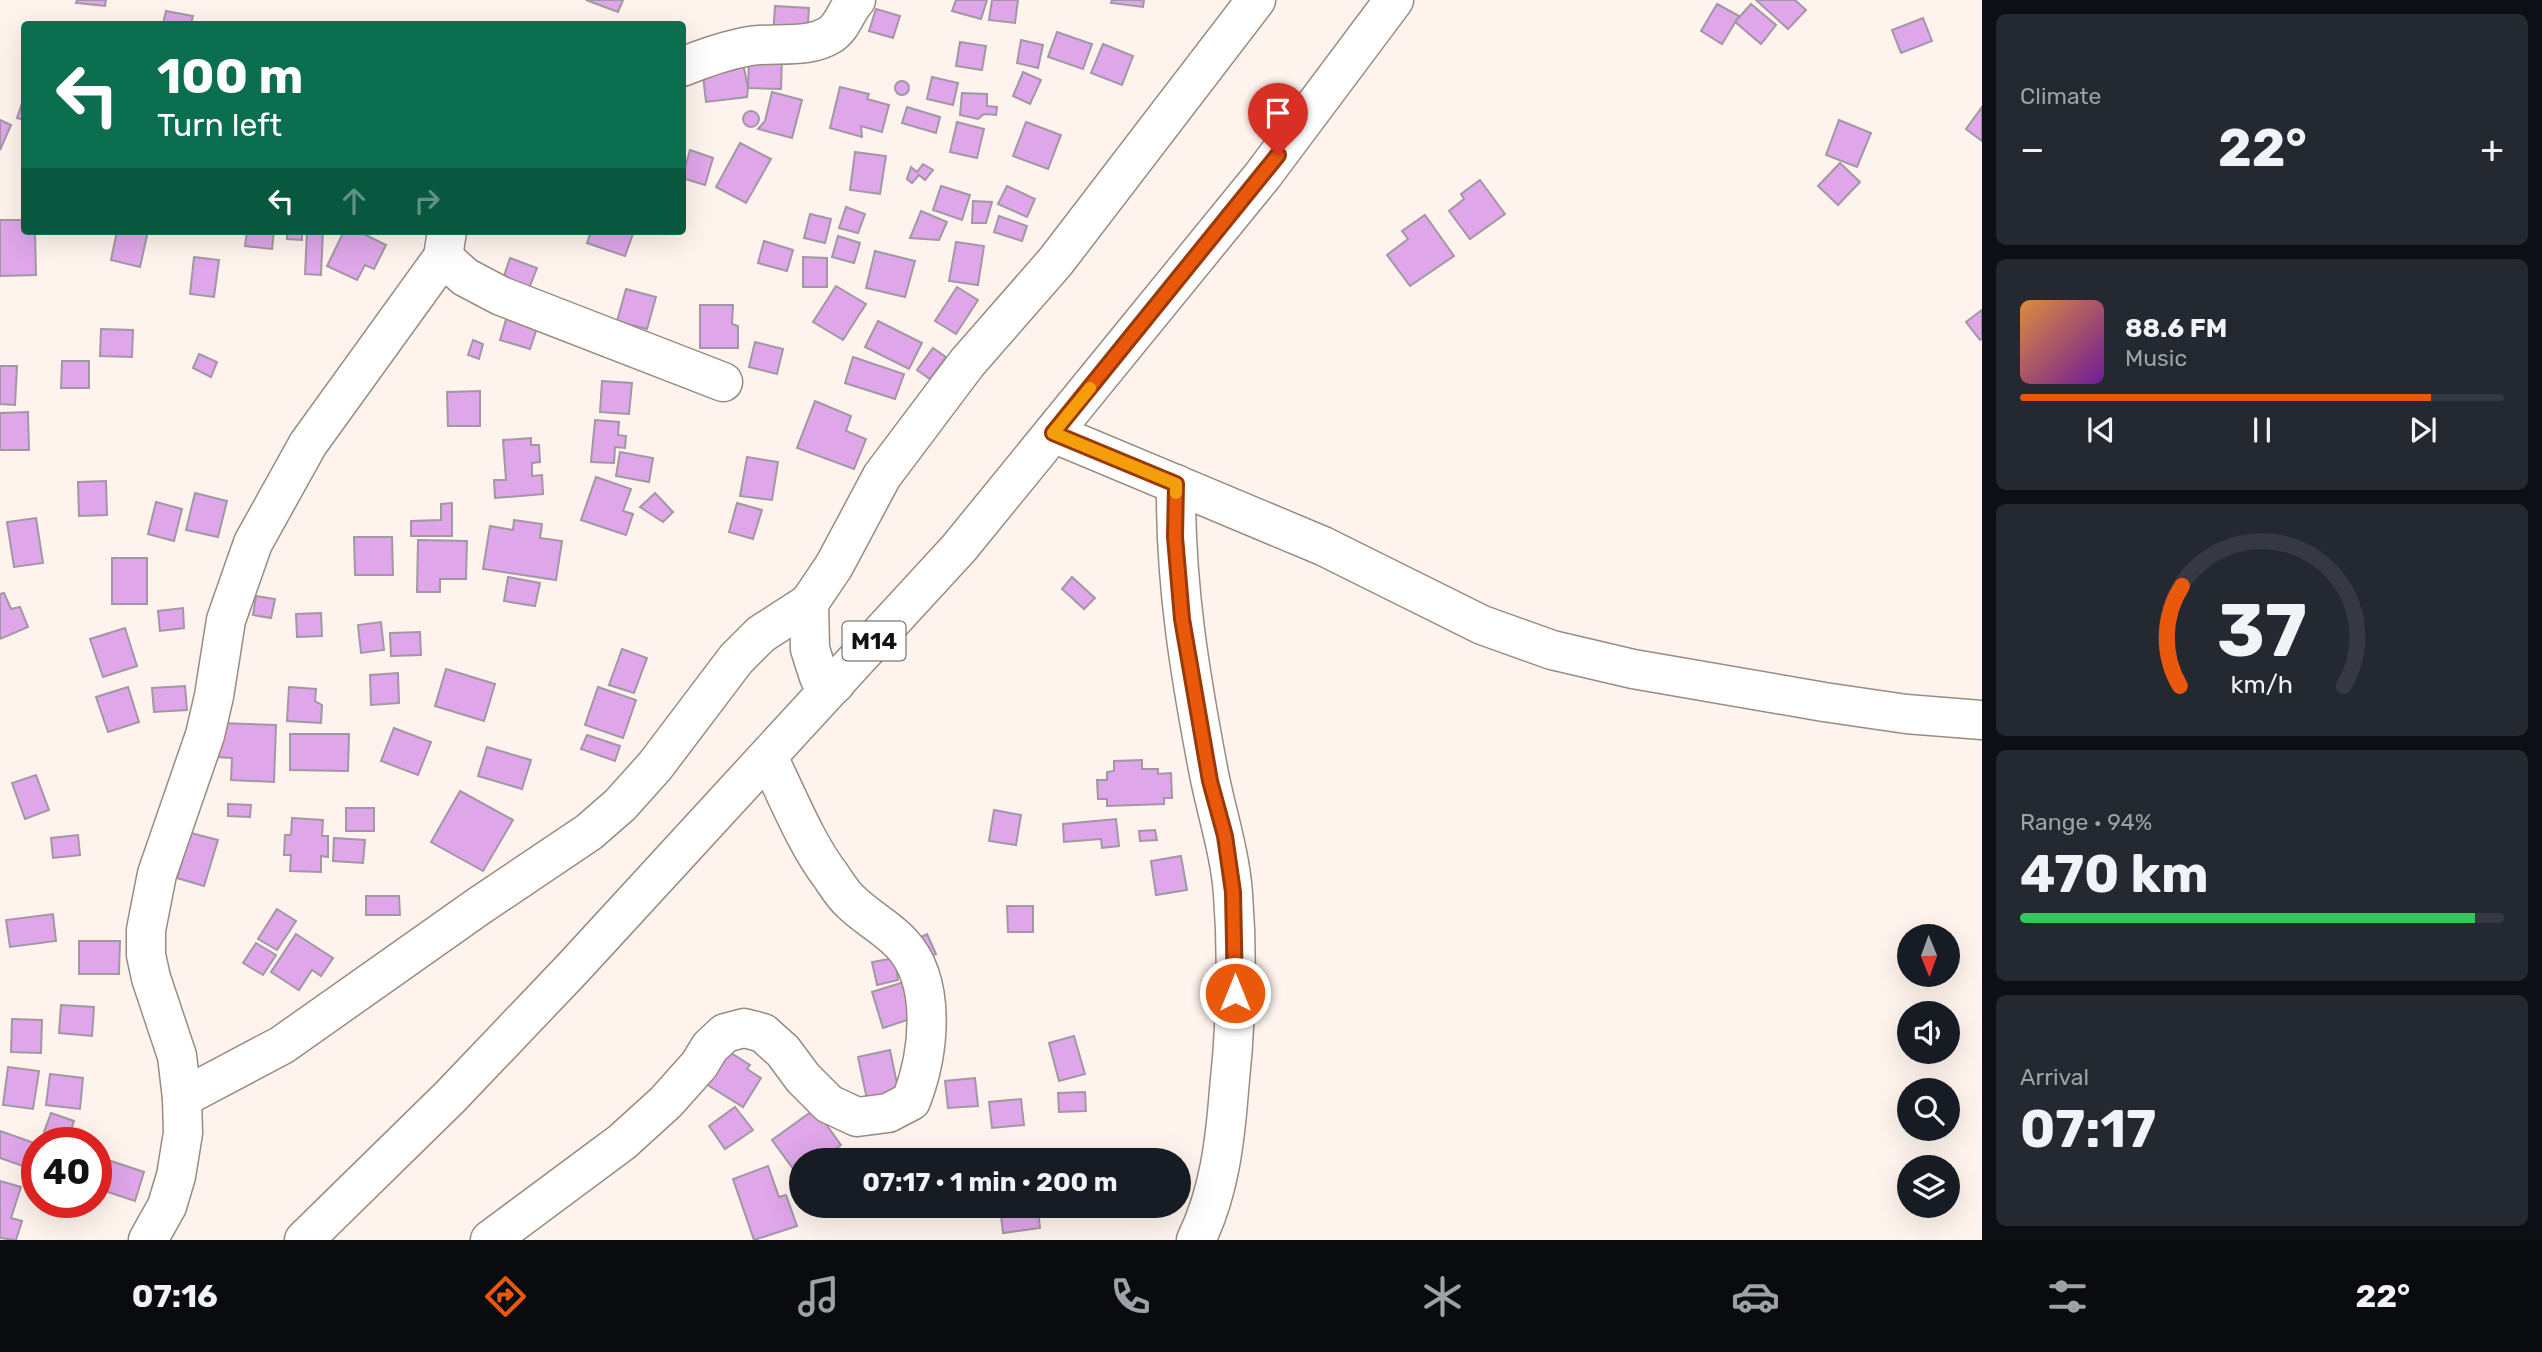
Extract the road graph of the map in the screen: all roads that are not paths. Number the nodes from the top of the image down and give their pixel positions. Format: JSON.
{"nodes":[{"id":1,"x":856,"y":0,"type":"edge"},
{"id":2,"x":1256,"y":0,"type":"edge"},
{"id":3,"x":1394,"y":0,"type":"edge"},
{"id":4,"x":686,"y":65,"type":"edge"},
{"id":5,"x":445,"y":244,"type":"edge"},
{"id":6,"x":723,"y":382,"type":"dead end"},
{"id":7,"x":1053,"y":433,"type":"junction"},
{"id":8,"x":1176,"y":484,"type":"junction"},
{"id":9,"x":809,"y":603,"type":"junction"},
{"id":10,"x":835,"y":684,"type":"junction"},
{"id":11,"x":1982,"y":720,"type":"edge"},
{"id":12,"x":768,"y":757,"type":"junction"},
{"id":13,"x":182,"y":1098,"type":"junction"},
{"id":14,"x":148,"y":1240,"type":"edge"},
{"id":15,"x":304,"y":1240,"type":"edge"},
{"id":16,"x":490,"y":1240,"type":"edge"},
{"id":17,"x":1196,"y":1240,"type":"edge"}],
"edges":[{"from":1,"to":4,"type":"main road"},
{"from":2,"to":9,"type":"main road"},
{"from":3,"to":7,"type":"main road","number":"M14"},
{"from":5,"to":6,"type":"main road"},
{"from":5,"to":13,"type":"main road"},
{"from":7,"to":8,"type":"main road"},
{"from":7,"to":10,"type":"main road","number":"M14"},
{"from":8,"to":11,"type":"main road"},
{"from":8,"to":17,"type":"main road"},
{"from":9,"to":10,"type":"main road"},
{"from":9,"to":13,"type":"main road"},
{"from":10,"to":12,"type":"main road","number":"M14"},
{"from":12,"to":15,"type":"main road","number":"M14"},
{"from":12,"to":16,"type":"main road"},
{"from":13,"to":14,"type":"main road"}]}
